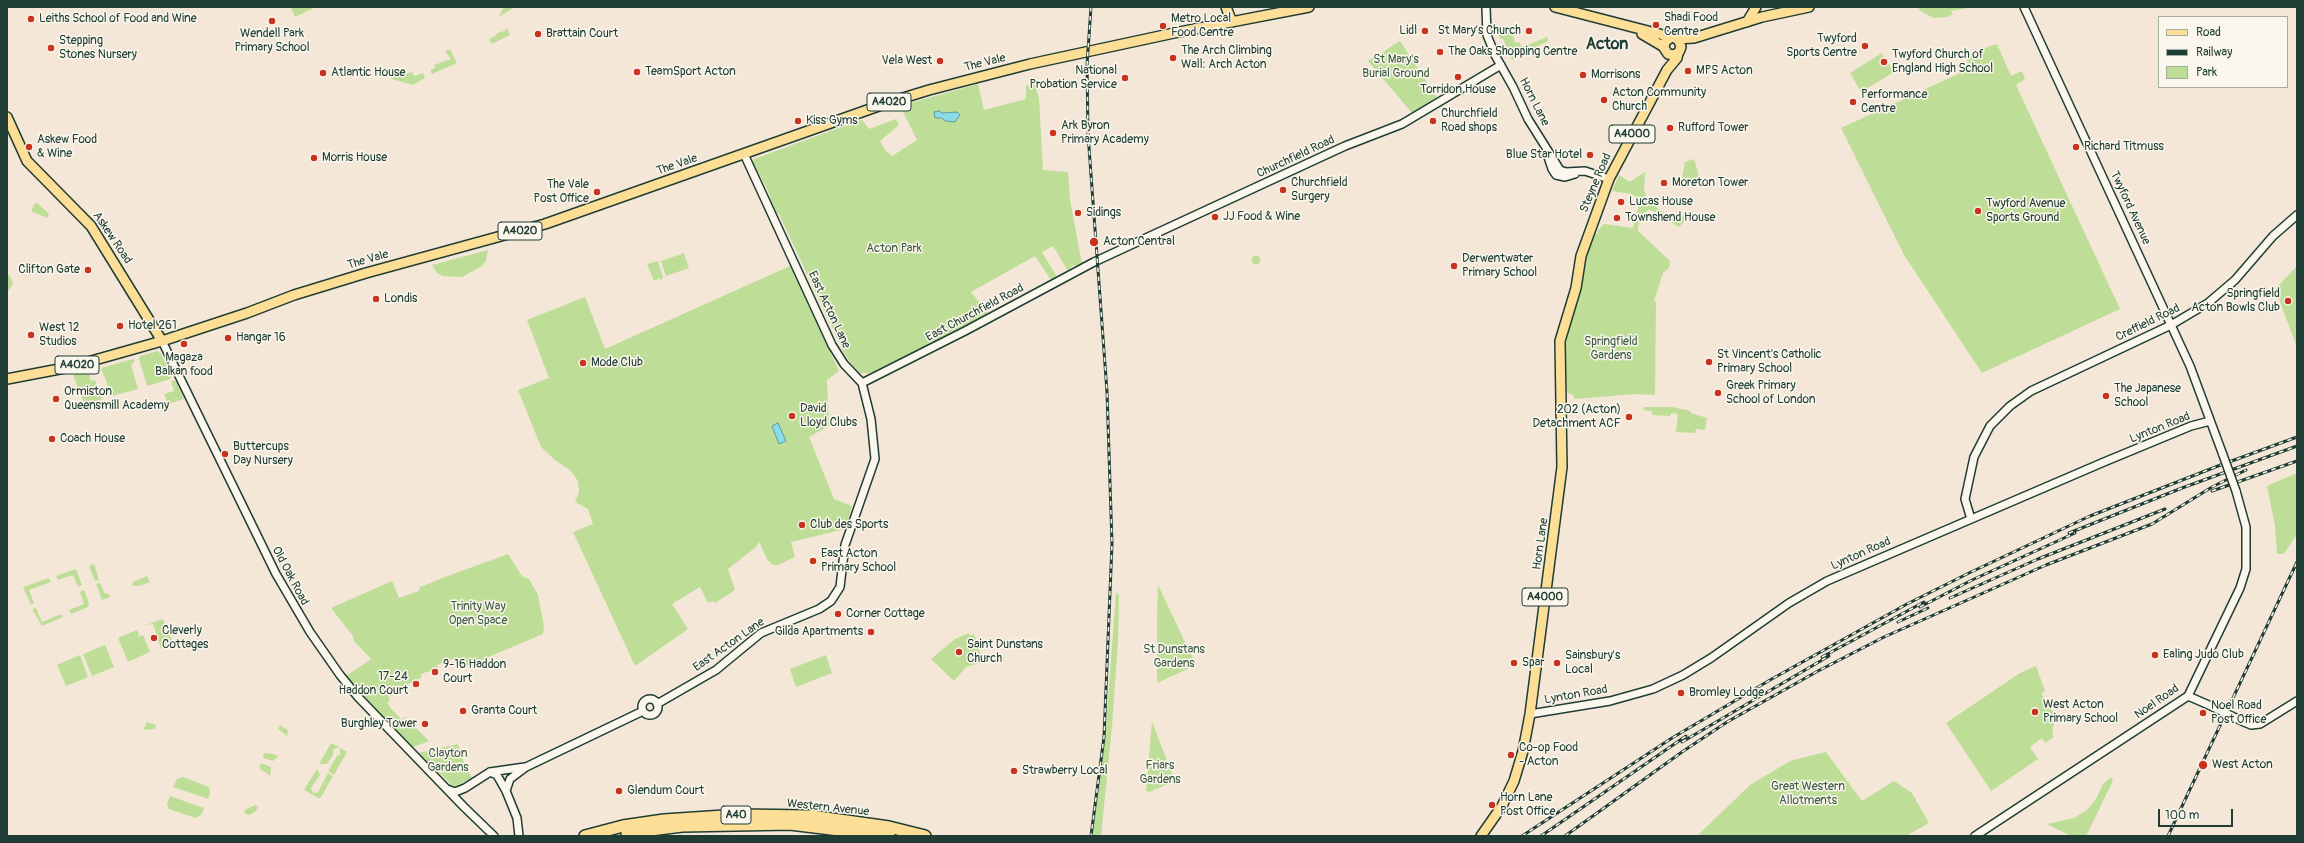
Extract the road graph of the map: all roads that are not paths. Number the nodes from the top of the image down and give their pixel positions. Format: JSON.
{"nodes":[{"id":1,"x":1226,"y":7,"type":"edge"},
{"id":2,"x":1308,"y":7,"type":"edge"},
{"id":3,"x":1486,"y":7,"type":"edge"},
{"id":4,"x":1555,"y":7,"type":"edge"},
{"id":5,"x":1756,"y":7,"type":"edge"},
{"id":6,"x":1760,"y":7,"type":"edge"},
{"id":7,"x":1809,"y":7,"type":"edge"},
{"id":8,"x":2024,"y":7,"type":"edge"},
{"id":9,"x":1762,"y":18,"type":"junction"},
{"id":10,"x":1232,"y":22,"type":"junction"},
{"id":11,"x":1747,"y":22,"type":"junction"},
{"id":12,"x":1628,"y":27,"type":"junction"},
{"id":13,"x":1673,"y":38,"type":"junction"},
{"id":14,"x":1694,"y":38,"type":"junction"},
{"id":15,"x":1665,"y":49,"type":"junction"},
{"id":16,"x":1679,"y":51,"type":"junction"},
{"id":17,"x":1501,"y":65,"type":"junction"},
{"id":18,"x":1668,"y":68,"type":"junction"},
{"id":19,"x":7,"y":117,"type":"edge"},
{"id":20,"x":744,"y":154,"type":"junction"},
{"id":21,"x":1609,"y":178,"type":"junction"},
{"id":22,"x":2297,"y":214,"type":"edge"},
{"id":23,"x":1583,"y":247,"type":"joint"},
{"id":24,"x":1097,"y":261,"type":"joint"},
{"id":25,"x":2171,"y":325,"type":"junction"},
{"id":26,"x":162,"y":341,"type":"junction"},
{"id":27,"x":7,"y":379,"type":"edge"},
{"id":28,"x":862,"y":383,"type":"junction"},
{"id":29,"x":2210,"y":421,"type":"junction"},
{"id":30,"x":1971,"y":519,"type":"junction"},
{"id":31,"x":2188,"y":696,"type":"junction"},
{"id":32,"x":2297,"y":701,"type":"edge"},
{"id":33,"x":657,"y":704,"type":"junction"},
{"id":34,"x":643,"y":712,"type":"junction"},
{"id":35,"x":1530,"y":714,"type":"junction"},
{"id":36,"x":526,"y":767,"type":"junction"},
{"id":37,"x":490,"y":772,"type":"junction"},
{"id":38,"x":465,"y":788,"type":"junction"},
{"id":39,"x":447,"y":789,"type":"junction"},
{"id":40,"x":506,"y":791,"type":"junction"},
{"id":41,"x":464,"y":807,"type":"junction"},
{"id":42,"x":519,"y":835,"type":"edge"},
{"id":43,"x":494,"y":836,"type":"edge"},
{"id":44,"x":585,"y":836,"type":"edge"},
{"id":45,"x":616,"y":836,"type":"edge"},
{"id":46,"x":889,"y":836,"type":"edge"},
{"id":47,"x":925,"y":836,"type":"edge"},
{"id":48,"x":1481,"y":836,"type":"edge"},
{"id":49,"x":1975,"y":836,"type":"edge"}],
"edges":[{"from":1,"to":10,"type":"main road"},
{"from":2,"to":10,"type":"main road","number":"A4020"},
{"from":3,"to":17,"type":"street","name":"Horn Lane"},
{"from":4,"to":12,"type":"main road"},
{"from":5,"to":11,"type":"main road"},
{"from":6,"to":9,"type":"main road"},
{"from":7,"to":9,"type":"main road"},
{"from":8,"to":25,"type":"street","name":"Twyford Avenue"},
{"from":9,"to":11,"type":"main road"},
{"from":10,"to":20,"type":"main road","name":"The Vale","number":"A4020"},
{"from":11,"to":14,"type":"main road"},
{"from":12,"to":13,"type":"main road"},
{"from":12,"to":15,"type":"main road"},
{"from":13,"to":14,"type":"main road"},
{"from":13,"to":15,"type":"main road"},
{"from":13,"to":16,"type":"main road"},
{"from":14,"to":16,"type":"main road","name":"Steyne Road"},
{"from":15,"to":16,"type":"main road"},
{"from":15,"to":18,"type":"main road"},
{"from":16,"to":18,"type":"main road","name":"Steyne Road","number":"A4000"},
{"from":17,"to":21,"type":"street","name":"Horn Lane"},
{"from":17,"to":24,"type":"street","name":"Churchfield Road"},
{"from":18,"to":21,"type":"main road","name":"Steyne Road","number":"A4000"},
{"from":19,"to":26,"type":"main road","name":"Askew Road"},
{"from":20,"to":26,"type":"main road","name":"The Vale","number":"A4020"},
{"from":20,"to":28,"type":"street","name":"East Acton Lane"},
{"from":21,"to":23,"type":"main road","name":"Steyne Road","number":"A4000"},
{"from":22,"to":25,"type":"street","name":"Creffield Road"},
{"from":23,"to":35,"type":"main road","name":"Horn Lane","number":"A4000"},
{"from":24,"to":28,"type":"street","name":"East Churchfield Road"},
{"from":25,"to":29,"type":"street","name":"Twyford Avenue"},
{"from":25,"to":30,"type":"street","name":"Creffield Road"},
{"from":26,"to":27,"type":"main road","number":"A4020"},
{"from":26,"to":39,"type":"street","name":"Old Oak Road"},
{"from":28,"to":33,"type":"street","name":"East Acton Lane"},
{"from":29,"to":30,"type":"street","name":"Lynton Road"},
{"from":29,"to":31,"type":"street","name":"Noel Road","bridge":true},
{"from":30,"to":35,"type":"street","name":"Lynton Road"},
{"from":31,"to":32,"type":"street","bridge":true},
{"from":31,"to":49,"type":"street","name":"Noel Road"},
{"from":33,"to":34,"type":"street","name":"East Acton Lane"},
{"from":33,"to":34,"type":"street","name":"East Acton Lane"},
{"from":34,"to":36,"type":"street","name":"East Acton Lane"},
{"from":35,"to":48,"type":"main road","name":"Horn Lane","number":"A4000"},
{"from":36,"to":37,"type":"street","name":"East Acton Lane"},
{"from":36,"to":40,"type":"street","name":"East Acton Lane"},
{"from":37,"to":38,"type":"street"},
{"from":37,"to":40,"type":"street"},
{"from":38,"to":39,"type":"street"},
{"from":38,"to":41,"type":"street"},
{"from":39,"to":41,"type":"street","name":"Old Oak Road"},
{"from":40,"to":42,"type":"street"},
{"from":41,"to":43,"type":"street","name":"Old Oak Road"},
{"from":44,"to":47,"type":"highway","name":"Western Avenue","number":"A40"},
{"from":45,"to":46,"type":"highway","name":"Western Avenue","number":"A40"}]}
